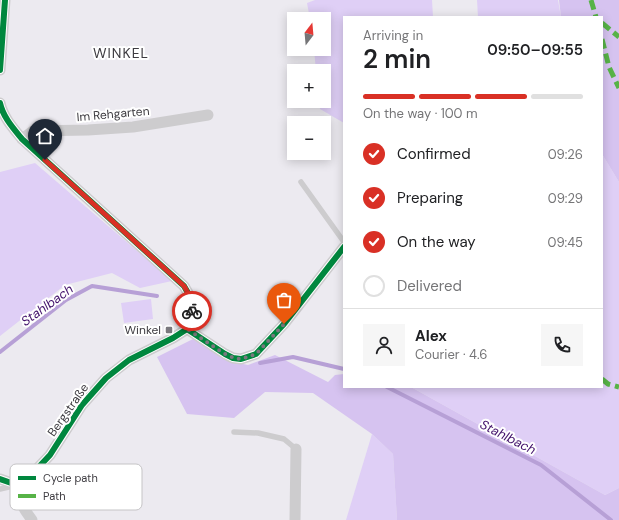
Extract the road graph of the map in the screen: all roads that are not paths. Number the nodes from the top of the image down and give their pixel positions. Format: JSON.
{"nodes":[{"id":1,"x":5,"y":0,"type":"edge"},
{"id":2,"x":0,"y":70,"type":"edge"},
{"id":3,"x":0,"y":103,"type":"edge"},
{"id":4,"x":208,"y":115,"type":"dead end"},
{"id":5,"x":22,"y":139,"type":"junction"},
{"id":6,"x":301,"y":182,"type":"dead end"},
{"id":7,"x":343,"y":241,"type":"edge"},
{"id":8,"x":343,"y":248,"type":"edge"},
{"id":9,"x":187,"y":329,"type":"junction"},
{"id":10,"x":234,"y":432,"type":"dead end"},
{"id":11,"x":296,"y":449,"type":"joint"},
{"id":12,"x":42,"y":464,"type":"edge"},
{"id":13,"x":0,"y":479,"type":"edge"},
{"id":14,"x":10,"y":483,"type":"edge"},
{"id":15,"x":10,"y":487,"type":"edge"},
{"id":16,"x":0,"y":489,"type":"edge"},
{"id":17,"x":25,"y":510,"type":"edge"},
{"id":18,"x":32,"y":520,"type":"edge"},
{"id":19,"x":294,"y":520,"type":"edge"}],
"edges":[{"from":1,"to":2,"type":"street"},
{"from":3,"to":5,"type":"street"},
{"from":4,"to":5,"type":"street","name":"Im Rehgarten"},
{"from":5,"to":9,"type":"street"},
{"from":6,"to":7,"type":"lane"},
{"from":8,"to":9,"type":"street"},
{"from":9,"to":12,"type":"street","name":"Bergstraße"},
{"from":10,"to":11,"type":"lane"},
{"from":11,"to":19,"type":"street"},
{"from":13,"to":14,"type":"street"},
{"from":15,"to":16,"type":"lane"},
{"from":17,"to":18,"type":"street"}]}
